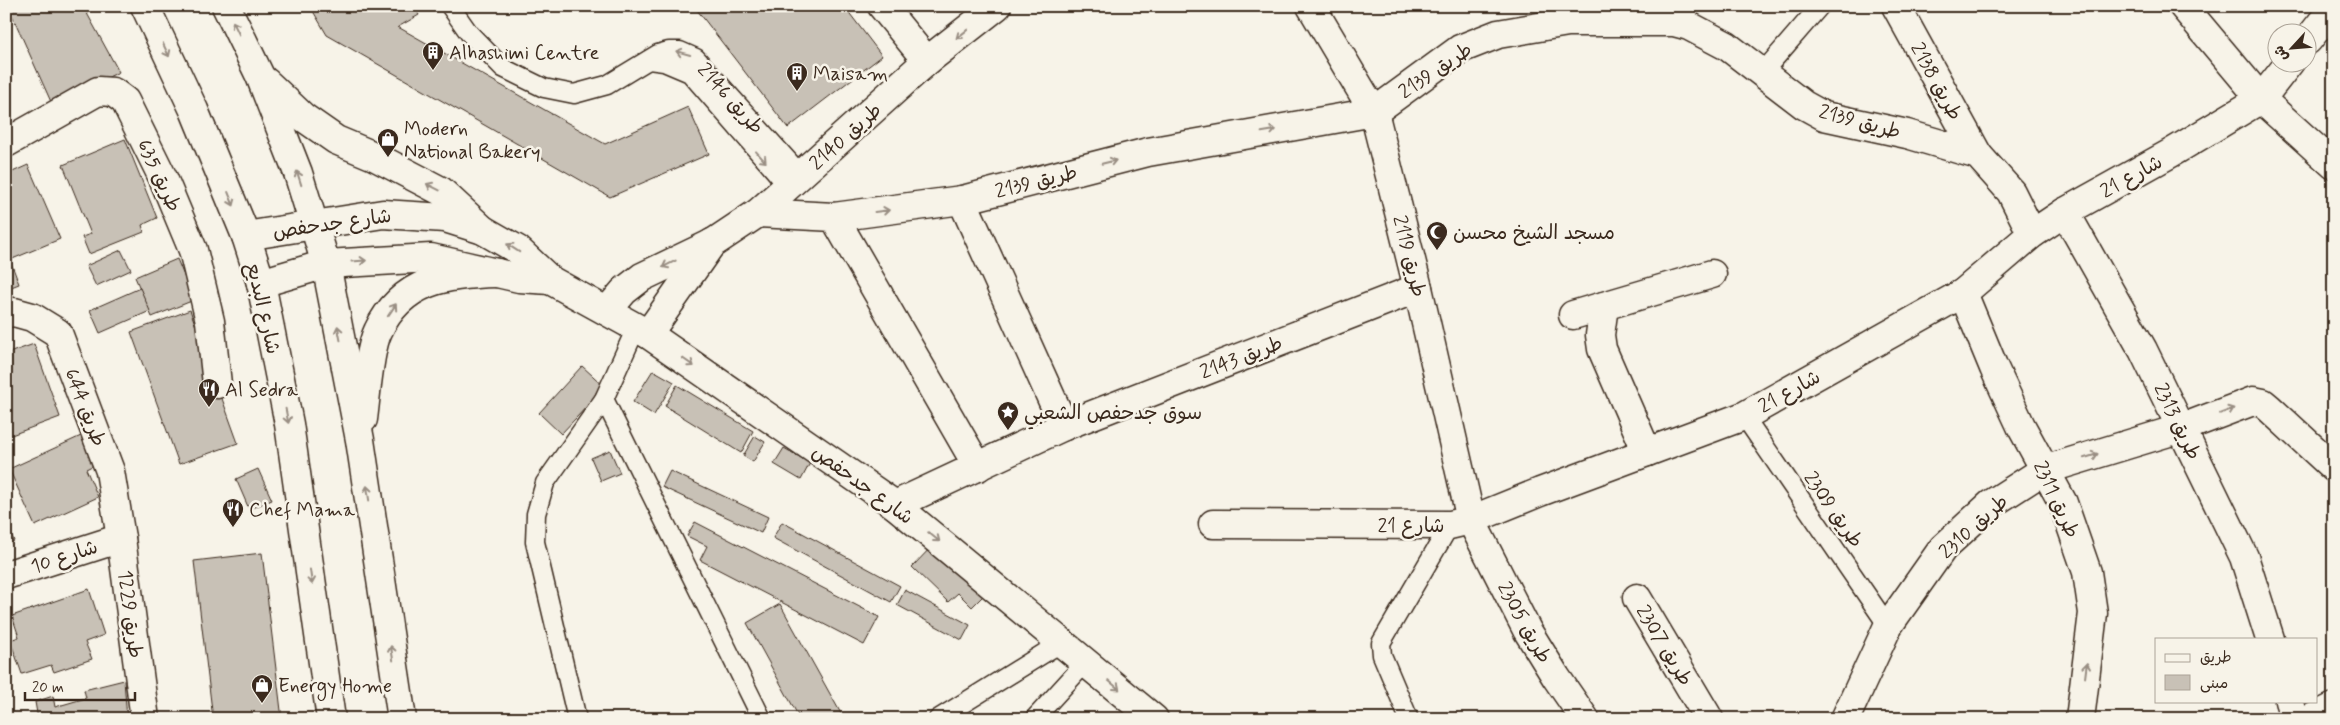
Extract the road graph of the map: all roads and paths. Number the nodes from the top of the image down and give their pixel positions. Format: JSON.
{"nodes":[{"id":1,"x":145,"y":6,"type":"edge"},
{"id":2,"x":226,"y":6,"type":"edge"},
{"id":3,"x":450,"y":6,"type":"edge"},
{"id":4,"x":882,"y":6,"type":"edge"},
{"id":5,"x":997,"y":6,"type":"edge"},
{"id":6,"x":1311,"y":6,"type":"edge"},
{"id":7,"x":1820,"y":6,"type":"edge"},
{"id":8,"x":1896,"y":6,"type":"edge"},
{"id":9,"x":2183,"y":6,"type":"edge"},
{"id":10,"x":2334,"y":7,"type":"edge"},
{"id":11,"x":1683,"y":14,"type":"edge"},
{"id":12,"x":2318,"y":27,"type":"edge"},
{"id":13,"x":928,"y":61,"type":"junction"},
{"id":14,"x":1764,"y":72,"type":"junction"},
{"id":15,"x":2282,"y":72,"type":"edge"},
{"id":16,"x":260,"y":76,"type":"junction"},
{"id":17,"x":2262,"y":99,"type":"junction"},
{"id":18,"x":1374,"y":112,"type":"junction"},
{"id":19,"x":6,"y":143,"type":"edge"},
{"id":20,"x":1978,"y":155,"type":"junction"},
{"id":21,"x":2334,"y":164,"type":"edge"},
{"id":22,"x":795,"y":181,"type":"junction"},
{"id":23,"x":962,"y":200,"type":"junction"},
{"id":24,"x":2065,"y":212,"type":"junction"},
{"id":25,"x":758,"y":213,"type":"junction"},
{"id":26,"x":834,"y":217,"type":"junction"},
{"id":27,"x":314,"y":224,"type":"junction"},
{"id":28,"x":483,"y":230,"type":"junction"},
{"id":29,"x":2032,"y":234,"type":"junction"},
{"id":30,"x":246,"y":236,"type":"junction"},
{"id":31,"x":713,"y":243,"type":"junction"},
{"id":32,"x":326,"y":264,"type":"junction"},
{"id":33,"x":497,"y":273,"type":"junction"},
{"id":34,"x":1712,"y":274,"type":"dead end"},
{"id":35,"x":550,"y":280,"type":"junction"},
{"id":36,"x":261,"y":283,"type":"junction"},
{"id":37,"x":1418,"y":288,"type":"junction"},
{"id":38,"x":1963,"y":294,"type":"junction"},
{"id":39,"x":1604,"y":306,"type":"junction"},
{"id":40,"x":607,"y":311,"type":"junction"},
{"id":41,"x":6,"y":313,"type":"edge"},
{"id":42,"x":1573,"y":315,"type":"dead end"},
{"id":43,"x":642,"y":331,"type":"junction"},
{"id":44,"x":217,"y":384,"type":"dead end"},
{"id":45,"x":604,"y":399,"type":"junction"},
{"id":46,"x":1744,"y":416,"type":"junction"},
{"id":47,"x":1064,"y":426,"type":"junction"},
{"id":48,"x":2182,"y":428,"type":"junction"},
{"id":49,"x":360,"y":440,"type":"junction"},
{"id":50,"x":1647,"y":452,"type":"junction"},
{"id":51,"x":978,"y":467,"type":"junction"},
{"id":52,"x":2334,"y":468,"type":"edge"},
{"id":53,"x":2044,"y":470,"type":"junction"},
{"id":54,"x":895,"y":505,"type":"junction"},
{"id":55,"x":1460,"y":523,"type":"junction"},
{"id":56,"x":1213,"y":524,"type":"dead end"},
{"id":57,"x":121,"y":538,"type":"junction"},
{"id":58,"x":6,"y":575,"type":"edge"},
{"id":59,"x":1637,"y":598,"type":"dead end"},
{"id":60,"x":1888,"y":626,"type":"junction"},
{"id":61,"x":2270,"y":638,"type":"edge"},
{"id":62,"x":1062,"y":642,"type":"junction"},
{"id":63,"x":1087,"y":662,"type":"junction"},
{"id":64,"x":2289,"y":702,"type":"edge"},
{"id":65,"x":145,"y":719,"type":"edge"},
{"id":66,"x":330,"y":719,"type":"edge"},
{"id":67,"x":402,"y":719,"type":"edge"},
{"id":68,"x":577,"y":719,"type":"edge"},
{"id":69,"x":762,"y":719,"type":"edge"},
{"id":70,"x":938,"y":719,"type":"edge"},
{"id":71,"x":1034,"y":719,"type":"edge"},
{"id":72,"x":1154,"y":719,"type":"edge"},
{"id":73,"x":1409,"y":719,"type":"edge"},
{"id":74,"x":1586,"y":719,"type":"edge"},
{"id":75,"x":1709,"y":719,"type":"edge"},
{"id":76,"x":1845,"y":719,"type":"edge"},
{"id":77,"x":2080,"y":719,"type":"edge"},
{"id":78,"x":2295,"y":719,"type":"edge"}],
"edges":[{"from":1,"to":30,"type":"street","name":"شارع البديع","one_way":true},
{"from":16,"to":2,"type":"street","one_way":true},
{"from":3,"to":22,"type":"lane","name":"طريق 2146"},
{"from":4,"to":13,"type":"street"},
{"from":5,"to":13,"type":"street","name":"طريق 2140","one_way":true},
{"from":6,"to":18,"type":"street","name":"طريق 2119"},
{"from":7,"to":14,"type":"lane"},
{"from":8,"to":20,"type":"street","name":"طريق 2138"},
{"from":9,"to":17,"type":"street"},
{"from":10,"to":12,"type":"street"},
{"from":11,"to":14,"type":"street","name":"طريق 2139"},
{"from":11,"to":18,"type":"street","name":"طريق 2139"},
{"from":13,"to":22,"type":"street","name":"طريق 2140"},
{"from":14,"to":20,"type":"street","name":"طريق 2139"},
{"from":15,"to":17,"type":"street","name":"شارع 21"},
{"from":27,"to":16,"type":"street","one_way":true},
{"from":28,"to":16,"type":"street","one_way":true},
{"from":17,"to":21,"type":"street"},
{"from":17,"to":24,"type":"street","name":"شارع 21"},
{"from":23,"to":18,"type":"street","name":"طريق 2139","one_way":true},
{"from":18,"to":37,"type":"street","name":"طريق 2119"},
{"from":19,"to":44,"type":"street","name":"طريق 635"},
{"from":20,"to":29,"type":"street"},
{"from":22,"to":25,"type":"street","name":"طريق 2140"},
{"from":26,"to":23,"type":"street","name":"طريق 2139","one_way":true},
{"from":23,"to":47,"type":"street"},
{"from":24,"to":29,"type":"street","name":"شارع 21"},
{"from":24,"to":48,"type":"street","name":"طريق 2313"},
{"from":25,"to":26,"type":"street"},
{"from":25,"to":31,"type":"street","name":"طريق 2140"},
{"from":26,"to":51,"type":"street"},
{"from":27,"to":28,"type":"street","name":"شارع جدحفص"},
{"from":27,"to":30,"type":"street","name":"شارع جدحفص"},
{"from":27,"to":32,"type":"street"},
{"from":35,"to":28,"type":"street","name":"شارع جدحفص","one_way":true},
{"from":29,"to":38,"type":"street","name":"شارع 21"},
{"from":30,"to":36,"type":"street","name":"شارع البديع"},
{"from":31,"to":40,"type":"street","name":"طريق 2140","one_way":true},
{"from":31,"to":43,"type":"street","name":"طريق 2140"},
{"from":32,"to":33,"type":"street","name":"شارع جدحفص","one_way":true},
{"from":32,"to":36,"type":"street","name":"شارع جدحفص"},
{"from":49,"to":32,"type":"street","one_way":true},
{"from":33,"to":35,"type":"street","name":"شارع جدحفص"},
{"from":49,"to":33,"type":"street","one_way":true},
{"from":34,"to":39,"type":"street"},
{"from":35,"to":40,"type":"street","name":"شارع جدحفص"},
{"from":36,"to":66,"type":"street","name":"شارع البديع","one_way":true},
{"from":37,"to":47,"type":"street","name":"طريق 2143"},
{"from":37,"to":55,"type":"street","name":"طريق 2119"},
{"from":38,"to":46,"type":"street","name":"شارع 21"},
{"from":38,"to":53,"type":"street","name":"طريق 2311"},
{"from":39,"to":42,"type":"street"},
{"from":39,"to":50,"type":"street"},
{"from":40,"to":43,"type":"street","name":"شارع جدحفص"},
{"from":41,"to":57,"type":"street","name":"طريق 644"},
{"from":43,"to":45,"type":"lane"},
{"from":43,"to":54,"type":"street","name":"شارع جدحفص","one_way":true},
{"from":45,"to":68,"type":"lane"},
{"from":45,"to":69,"type":"lane"},
{"from":46,"to":50,"type":"street","name":"شارع 21"},
{"from":46,"to":60,"type":"lane","name":"طريق 2309"},
{"from":47,"to":51,"type":"street","name":"طريق 2143"},
{"from":48,"to":52,"type":"street","name":"طريق 2310","one_way":true},
{"from":53,"to":48,"type":"street","name":"طريق 2310","one_way":true},
{"from":48,"to":61,"type":"street","name":"طريق 2313"},
{"from":67,"to":49,"type":"street","one_way":true},
{"from":50,"to":55,"type":"street","name":"شارع 21"},
{"from":51,"to":54,"type":"street","name":"طريق 2143"},
{"from":53,"to":60,"type":"street","name":"طريق 2310"},
{"from":77,"to":53,"type":"street","name":"طريق 2311","one_way":true},
{"from":54,"to":62,"type":"street","name":"شارع جدحفص","one_way":true},
{"from":55,"to":56,"type":"street","name":"شارع 21"},
{"from":55,"to":73,"type":"lane"},
{"from":55,"to":74,"type":"street","name":"طريق 2305"},
{"from":57,"to":58,"type":"street","name":"شارع 10"},
{"from":57,"to":65,"type":"street","name":"طريق 1229"},
{"from":59,"to":75,"type":"street","name":"طريق 2307"},
{"from":60,"to":76,"type":"street","name":"طريق 2310"},
{"from":62,"to":63,"type":"street","name":"شارع جدحفص"},
{"from":62,"to":70,"type":"lane"},
{"from":63,"to":71,"type":"lane"},
{"from":63,"to":72,"type":"street","name":"شارع جدحفص","one_way":true},
{"from":64,"to":78,"type":"street"}]}
